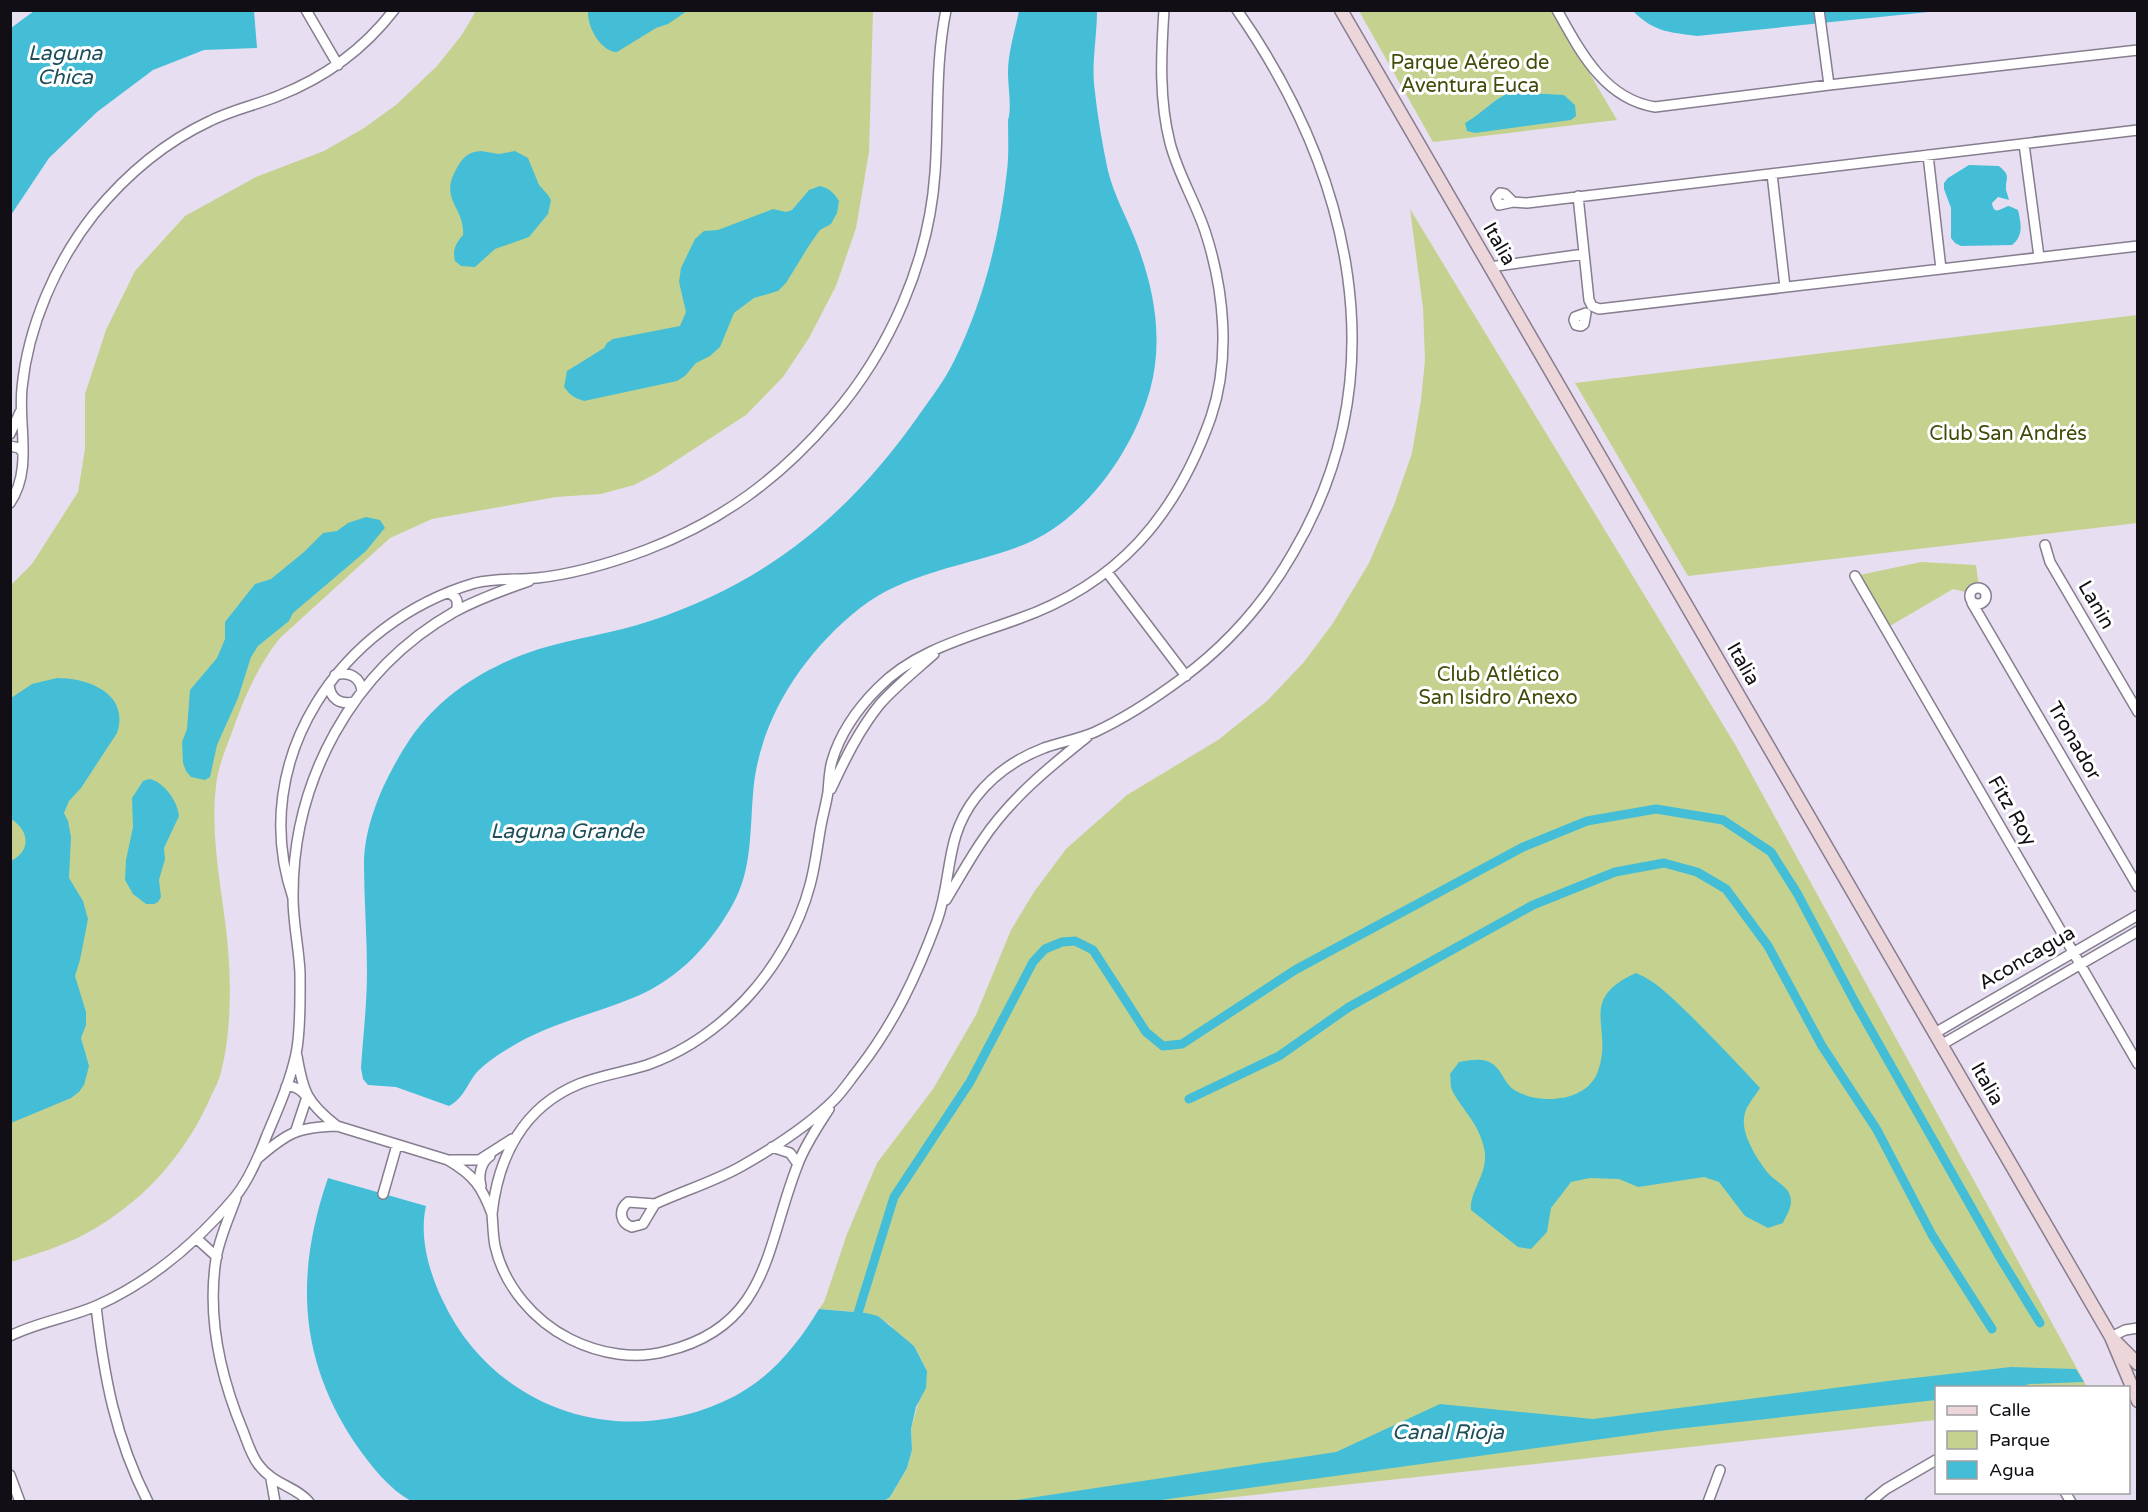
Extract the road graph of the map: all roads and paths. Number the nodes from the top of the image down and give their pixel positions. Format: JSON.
{"nodes":[{"id":1,"x":306,"y":10,"type":"edge"},
{"id":2,"x":394,"y":10,"type":"edge"},
{"id":3,"x":946,"y":10,"type":"edge"},
{"id":4,"x":1164,"y":10,"type":"edge"},
{"id":5,"x":1237,"y":10,"type":"edge"},
{"id":6,"x":1341,"y":10,"type":"edge"},
{"id":7,"x":1557,"y":10,"type":"edge"},
{"id":8,"x":1820,"y":10,"type":"edge"},
{"id":9,"x":2138,"y":51,"type":"edge"},
{"id":10,"x":338,"y":65,"type":"junction"},
{"id":11,"x":1829,"y":85,"type":"junction"},
{"id":12,"x":2138,"y":130,"type":"edge"},
{"id":13,"x":2024,"y":144,"type":"junction"},
{"id":14,"x":1928,"y":155,"type":"junction"},
{"id":15,"x":1772,"y":174,"type":"junction"},
{"id":16,"x":1578,"y":196,"type":"junction"},
{"id":17,"x":1513,"y":202,"type":"dead end"},
{"id":18,"x":2138,"y":246,"type":"edge"},
{"id":19,"x":1584,"y":254,"type":"junction"},
{"id":20,"x":2038,"y":257,"type":"junction"},
{"id":21,"x":1490,"y":267,"type":"junction"},
{"id":22,"x":1941,"y":269,"type":"junction"},
{"id":23,"x":1785,"y":287,"type":"junction"},
{"id":24,"x":21,"y":410,"type":"junction"},
{"id":25,"x":10,"y":434,"type":"edge"},
{"id":26,"x":10,"y":446,"type":"edge"},
{"id":27,"x":23,"y":453,"type":"junction"},
{"id":28,"x":10,"y":504,"type":"edge"},
{"id":29,"x":2045,"y":545,"type":"dead end"},
{"id":30,"x":1107,"y":572,"type":"junction"},
{"id":31,"x":1855,"y":576,"type":"dead end"},
{"id":32,"x":536,"y":578,"type":"junction"},
{"id":33,"x":448,"y":593,"type":"junction"},
{"id":34,"x":1983,"y":602,"type":"junction"},
{"id":35,"x":1972,"y":603,"type":"junction"},
{"id":36,"x":456,"y":611,"type":"junction"},
{"id":37,"x":1979,"y":614,"type":"junction"},
{"id":38,"x":335,"y":675,"type":"junction"},
{"id":39,"x":1186,"y":676,"type":"junction"},
{"id":40,"x":329,"y":684,"type":"junction"},
{"id":41,"x":362,"y":692,"type":"junction"},
{"id":42,"x":354,"y":702,"type":"junction"},
{"id":43,"x":2138,"y":712,"type":"edge"},
{"id":44,"x":1092,"y":733,"type":"junction"},
{"id":45,"x":1040,"y":749,"type":"junction"},
{"id":46,"x":1052,"y":765,"type":"junction"},
{"id":47,"x":282,"y":813,"type":"junction"},
{"id":48,"x":303,"y":817,"type":"junction"},
{"id":49,"x":949,"y":856,"type":"junction"},
{"id":50,"x":968,"y":864,"type":"junction"},
{"id":51,"x":2138,"y":887,"type":"edge"},
{"id":52,"x":293,"y":898,"type":"junction"},
{"id":53,"x":943,"y":904,"type":"junction"},
{"id":54,"x":2138,"y":915,"type":"edge"},
{"id":55,"x":2138,"y":931,"type":"edge"},
{"id":56,"x":2073,"y":952,"type":"junction"},
{"id":57,"x":2080,"y":964,"type":"junction"},
{"id":58,"x":2027,"y":979,"type":"junction"},
{"id":59,"x":2034,"y":990,"type":"junction"},
{"id":60,"x":1935,"y":1033,"type":"junction"},
{"id":61,"x":1941,"y":1045,"type":"junction"},
{"id":62,"x":296,"y":1053,"type":"junction"},
{"id":63,"x":2138,"y":1064,"type":"edge"},
{"id":64,"x":286,"y":1088,"type":"junction"},
{"id":65,"x":307,"y":1097,"type":"junction"},
{"id":66,"x":834,"y":1100,"type":"junction"},
{"id":67,"x":271,"y":1125,"type":"junction"},
{"id":68,"x":337,"y":1126,"type":"junction"},
{"id":69,"x":292,"y":1132,"type":"junction"},
{"id":70,"x":515,"y":1137,"type":"junction"},
{"id":71,"x":397,"y":1145,"type":"junction"},
{"id":72,"x":772,"y":1147,"type":"junction"},
{"id":73,"x":488,"y":1156,"type":"junction"},
{"id":74,"x":257,"y":1159,"type":"junction"},
{"id":75,"x":448,"y":1160,"type":"junction"},
{"id":76,"x":504,"y":1163,"type":"junction"},
{"id":77,"x":798,"y":1164,"type":"junction"},
{"id":78,"x":480,"y":1185,"type":"junction"},
{"id":79,"x":497,"y":1185,"type":"junction"},
{"id":80,"x":383,"y":1194,"type":"dead end"},
{"id":81,"x":236,"y":1196,"type":"junction"},
{"id":82,"x":655,"y":1204,"type":"dead end"},
{"id":83,"x":492,"y":1214,"type":"junction"},
{"id":84,"x":196,"y":1238,"type":"junction"},
{"id":85,"x":216,"y":1257,"type":"junction"},
{"id":86,"x":96,"y":1306,"type":"junction"},
{"id":87,"x":2138,"y":1328,"type":"edge"},
{"id":88,"x":10,"y":1336,"type":"edge"},
{"id":89,"x":2111,"y":1337,"type":"junction"},
{"id":90,"x":2138,"y":1364,"type":"edge"},
{"id":91,"x":2138,"y":1401,"type":"edge"},
{"id":92,"x":1935,"y":1461,"type":"edge"},
{"id":93,"x":1720,"y":1470,"type":"dead end"},
{"id":94,"x":10,"y":1475,"type":"edge"},
{"id":95,"x":271,"y":1479,"type":"junction"},
{"id":96,"x":20,"y":1502,"type":"edge"},
{"id":97,"x":148,"y":1502,"type":"edge"},
{"id":98,"x":275,"y":1502,"type":"edge"},
{"id":99,"x":309,"y":1502,"type":"edge"},
{"id":100,"x":1708,"y":1502,"type":"edge"},
{"id":101,"x":1870,"y":1502,"type":"edge"}],
"edges":[{"from":1,"to":10,"type":"street"},
{"from":2,"to":10,"type":"street"},
{"from":3,"to":32,"type":"street"},
{"from":4,"to":30,"type":"street"},
{"from":5,"to":39,"type":"street"},
{"from":6,"to":21,"type":"street","name":"Italia"},
{"from":7,"to":11,"type":"street"},
{"from":8,"to":11,"type":"street"},
{"from":9,"to":11,"type":"street"},
{"from":10,"to":24,"type":"street"},
{"from":12,"to":13,"type":"street"},
{"from":13,"to":14,"type":"street"},
{"from":13,"to":20,"type":"street"},
{"from":14,"to":15,"type":"street"},
{"from":14,"to":22,"type":"street"},
{"from":15,"to":16,"type":"street"},
{"from":15,"to":23,"type":"street"},
{"from":16,"to":17,"type":"street"},
{"from":16,"to":19,"type":"street"},
{"from":18,"to":20,"type":"street"},
{"from":19,"to":21,"type":"street"},
{"from":19,"to":23,"type":"street"},
{"from":20,"to":22,"type":"street"},
{"from":21,"to":60,"type":"street","name":"Italia"},
{"from":22,"to":23,"type":"street"},
{"from":24,"to":25,"type":"street"},
{"from":24,"to":27,"type":"street"},
{"from":26,"to":27,"type":"street"},
{"from":27,"to":28,"type":"street"},
{"from":29,"to":43,"type":"street","name":"Lanin"},
{"from":30,"to":39,"type":"street"},
{"from":30,"to":70,"type":"street"},
{"from":31,"to":56,"type":"street","name":"Fitz Roy"},
{"from":32,"to":33,"type":"street"},
{"from":32,"to":36,"type":"street"},
{"from":33,"to":36,"type":"street"},
{"from":33,"to":38,"type":"street"},
{"from":34,"to":35,"type":"street"},
{"from":34,"to":35,"type":"street"},
{"from":34,"to":37,"type":"street"},
{"from":35,"to":37,"type":"street","name":"Tronador"},
{"from":36,"to":41,"type":"street"},
{"from":37,"to":51,"type":"street","name":"Tronador"},
{"from":38,"to":40,"type":"street"},
{"from":38,"to":41,"type":"street"},
{"from":39,"to":44,"type":"street"},
{"from":40,"to":42,"type":"street"},
{"from":40,"to":47,"type":"street"},
{"from":41,"to":42,"type":"street"},
{"from":42,"to":48,"type":"street"},
{"from":44,"to":45,"type":"street"},
{"from":44,"to":46,"type":"street"},
{"from":45,"to":46,"type":"street"},
{"from":45,"to":49,"type":"street"},
{"from":46,"to":50,"type":"street"},
{"from":47,"to":48,"type":"street"},
{"from":47,"to":52,"type":"street"},
{"from":48,"to":52,"type":"street"},
{"from":49,"to":50,"type":"street"},
{"from":49,"to":53,"type":"street"},
{"from":50,"to":53,"type":"street"},
{"from":52,"to":62,"type":"street"},
{"from":53,"to":66,"type":"street"},
{"from":54,"to":56,"type":"street","name":"Aconcagua"},
{"from":55,"to":57,"type":"street","name":"Aconcagua"},
{"from":56,"to":57,"type":"street","name":"Fitz Roy"},
{"from":56,"to":58,"type":"street","name":"Aconcagua"},
{"from":57,"to":59,"type":"street","name":"Aconcagua"},
{"from":57,"to":63,"type":"street","name":"Fitz Roy"},
{"from":58,"to":59,"type":"street"},
{"from":58,"to":60,"type":"street","name":"Aconcagua"},
{"from":59,"to":61,"type":"street","name":"Aconcagua"},
{"from":60,"to":61,"type":"street","name":"Italia"},
{"from":61,"to":89,"type":"street","name":"Italia"},
{"from":62,"to":64,"type":"street"},
{"from":62,"to":65,"type":"street"},
{"from":64,"to":65,"type":"street"},
{"from":64,"to":67,"type":"street"},
{"from":65,"to":68,"type":"street"},
{"from":65,"to":69,"type":"street"},
{"from":66,"to":72,"type":"street"},
{"from":66,"to":77,"type":"street"},
{"from":67,"to":69,"type":"street"},
{"from":67,"to":74,"type":"street"},
{"from":68,"to":69,"type":"street"},
{"from":68,"to":71,"type":"street"},
{"from":69,"to":74,"type":"street"},
{"from":70,"to":73,"type":"street"},
{"from":70,"to":76,"type":"street"},
{"from":71,"to":75,"type":"street"},
{"from":71,"to":80,"type":"street"},
{"from":72,"to":77,"type":"street"},
{"from":72,"to":82,"type":"street"},
{"from":73,"to":75,"type":"street"},
{"from":73,"to":76,"type":"street"},
{"from":73,"to":78,"type":"street"},
{"from":74,"to":81,"type":"street"},
{"from":75,"to":78,"type":"street"},
{"from":76,"to":79,"type":"street"},
{"from":77,"to":83,"type":"street"},
{"from":78,"to":79,"type":"street"},
{"from":78,"to":83,"type":"street"},
{"from":79,"to":83,"type":"street"},
{"from":81,"to":84,"type":"street"},
{"from":81,"to":85,"type":"street"},
{"from":84,"to":85,"type":"street"},
{"from":84,"to":86,"type":"street"},
{"from":85,"to":95,"type":"street"},
{"from":86,"to":88,"type":"street"},
{"from":86,"to":97,"type":"street"},
{"from":87,"to":89,"type":"street"},
{"from":89,"to":90,"type":"street","name":"Italia"},
{"from":89,"to":91,"type":"street","name":"Italia"},
{"from":92,"to":101,"type":"street"},
{"from":93,"to":100,"type":"street"},
{"from":94,"to":96,"type":"street"},
{"from":95,"to":98,"type":"street"},
{"from":95,"to":99,"type":"street"}]}
